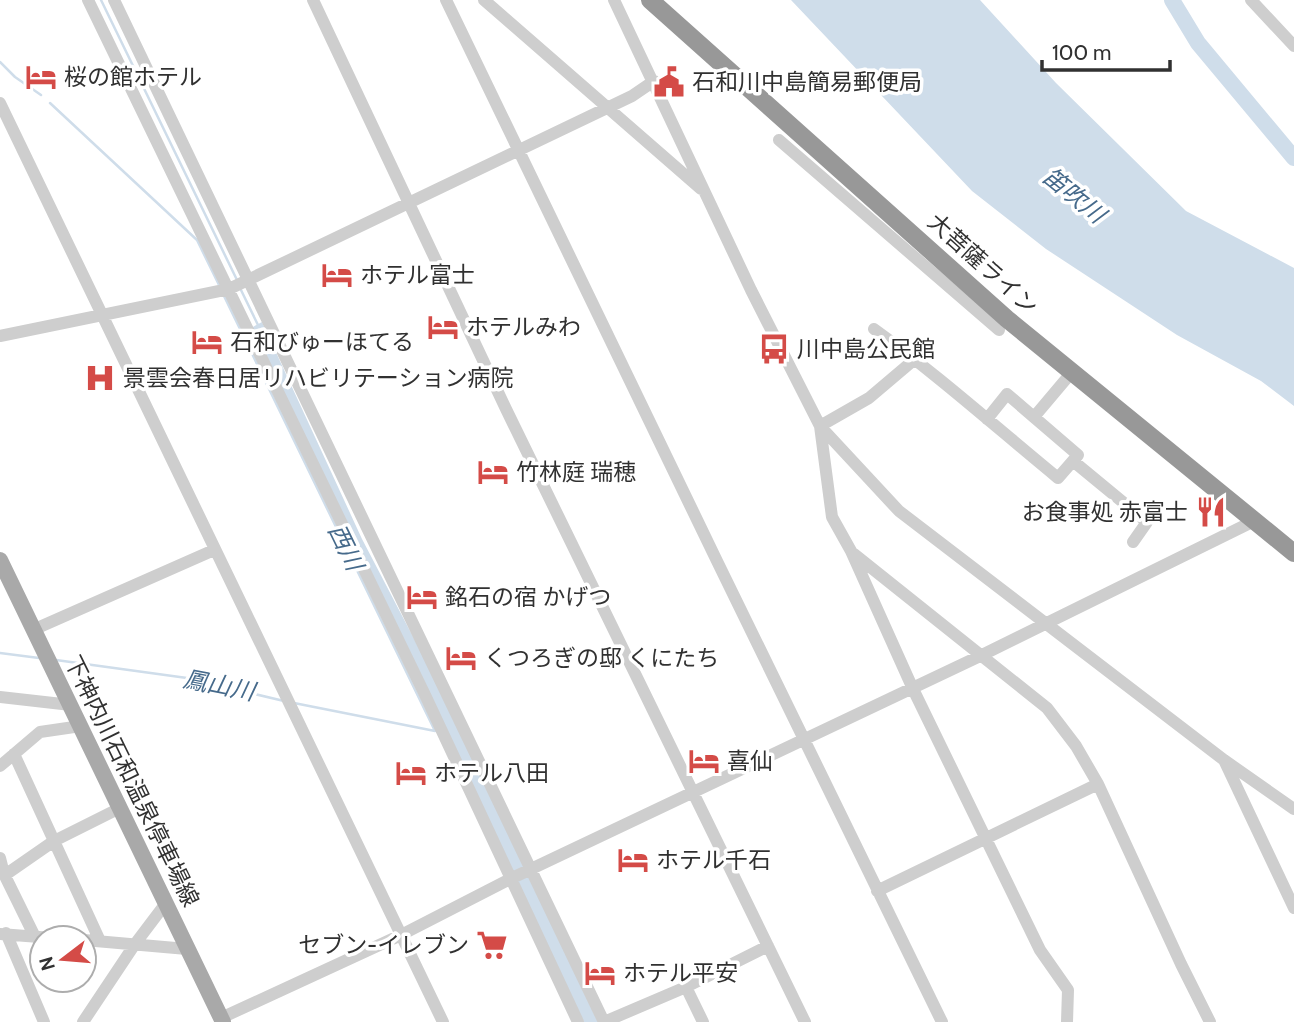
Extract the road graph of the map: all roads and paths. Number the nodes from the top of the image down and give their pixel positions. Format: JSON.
{"nodes":[{"id":1,"x":88,"y":0,"type":"edge"},
{"id":2,"x":114,"y":0,"type":"edge"},
{"id":3,"x":313,"y":0,"type":"edge"},
{"id":4,"x":446,"y":0,"type":"edge"},
{"id":5,"x":484,"y":0,"type":"edge"},
{"id":6,"x":614,"y":0,"type":"edge"},
{"id":7,"x":650,"y":0,"type":"edge"},
{"id":8,"x":1251,"y":0,"type":"edge"},
{"id":9,"x":1294,"y":46,"type":"edge"},
{"id":10,"x":140,"y":56,"type":"junction"},
{"id":11,"x":119,"y":65,"type":"junction"},
{"id":12,"x":654,"y":81,"type":"junction"},
{"id":13,"x":0,"y":103,"type":"edge"},
{"id":14,"x":606,"y":108,"type":"junction"},
{"id":15,"x":779,"y":140,"type":"dead end"},
{"id":16,"x":518,"y":150,"type":"junction"},
{"id":17,"x":704,"y":192,"type":"junction"},
{"id":18,"x":409,"y":202,"type":"junction"},
{"id":19,"x":941,"y":270,"type":"junction"},
{"id":20,"x":231,"y":287,"type":"junction"},
{"id":21,"x":103,"y":315,"type":"junction"},
{"id":22,"x":256,"y":323,"type":"junction"},
{"id":23,"x":874,"y":329,"type":"dead end"},
{"id":24,"x":999,"y":330,"type":"dead end"},
{"id":25,"x":0,"y":336,"type":"edge"},
{"id":26,"x":915,"y":359,"type":"junction"},
{"id":27,"x":1072,"y":372,"type":"junction"},
{"id":28,"x":1034,"y":417,"type":"junction"},
{"id":29,"x":987,"y":419,"type":"junction"},
{"id":30,"x":821,"y":426,"type":"junction"},
{"id":31,"x":1073,"y":461,"type":"junction"},
{"id":32,"x":1254,"y":521,"type":"junction"},
{"id":33,"x":1133,"y":541,"type":"dead end"},
{"id":34,"x":214,"y":550,"type":"junction"},
{"id":35,"x":851,"y":551,"type":"junction"},
{"id":36,"x":1294,"y":553,"type":"edge"},
{"id":37,"x":0,"y":560,"type":"edge"},
{"id":38,"x":1046,"y":624,"type":"junction"},
{"id":39,"x":35,"y":629,"type":"junction"},
{"id":40,"x":980,"y":656,"type":"junction"},
{"id":41,"x":913,"y":689,"type":"junction"},
{"id":42,"x":0,"y":697,"type":"edge"},
{"id":43,"x":71,"y":705,"type":"junction"},
{"id":44,"x":81,"y":726,"type":"junction"},
{"id":45,"x":805,"y":739,"type":"junction"},
{"id":46,"x":14,"y":754,"type":"junction"},
{"id":47,"x":1224,"y":760,"type":"junction"},
{"id":48,"x":0,"y":766,"type":"edge"},
{"id":49,"x":1098,"y":784,"type":"junction"},
{"id":50,"x":693,"y":794,"type":"junction"},
{"id":51,"x":120,"y":808,"type":"junction"},
{"id":52,"x":1294,"y":809,"type":"edge"},
{"id":53,"x":987,"y":839,"type":"junction"},
{"id":54,"x":54,"y":841,"type":"junction"},
{"id":55,"x":0,"y":858,"type":"edge"},
{"id":56,"x":531,"y":871,"type":"junction"},
{"id":57,"x":5,"y":875,"type":"junction"},
{"id":58,"x":512,"y":878,"type":"junction"},
{"id":59,"x":877,"y":891,"type":"junction"},
{"id":60,"x":166,"y":903,"type":"junction"},
{"id":61,"x":1294,"y":908,"type":"edge"},
{"id":62,"x":29,"y":924,"type":"edge"},
{"id":63,"x":3,"y":933,"type":"edge"},
{"id":64,"x":401,"y":935,"type":"junction"},
{"id":65,"x":28,"y":936,"type":"edge"},
{"id":66,"x":100,"y":941,"type":"joint"},
{"id":67,"x":135,"y":944,"type":"junction"},
{"id":68,"x":768,"y":946,"type":"junction"},
{"id":69,"x":187,"y":949,"type":"junction"},
{"id":70,"x":686,"y":987,"type":"junction"},
{"id":71,"x":222,"y":1020,"type":"edge"},
{"id":72,"x":44,"y":1022,"type":"edge"},
{"id":73,"x":83,"y":1022,"type":"edge"},
{"id":74,"x":443,"y":1022,"type":"edge"},
{"id":75,"x":578,"y":1022,"type":"edge"},
{"id":76,"x":604,"y":1022,"type":"edge"},
{"id":77,"x":703,"y":1022,"type":"edge"},
{"id":78,"x":805,"y":1022,"type":"edge"},
{"id":79,"x":942,"y":1022,"type":"edge"},
{"id":80,"x":1067,"y":1022,"type":"edge"},
{"id":81,"x":1210,"y":1022,"type":"edge"}],
"edges":[{"from":1,"to":11,"type":"street"},
{"from":2,"to":10,"type":"street"},
{"from":3,"to":18,"type":"street"},
{"from":4,"to":16,"type":"street"},
{"from":5,"to":14,"type":"street"},
{"from":6,"to":12,"type":"street"},
{"from":7,"to":19,"type":"highway","name":"大菩薩ライン"},
{"from":8,"to":9,"type":"street"},
{"from":10,"to":11,"type":"street"},
{"from":10,"to":20,"type":"street"},
{"from":11,"to":20,"type":"street"},
{"from":12,"to":14,"type":"street"},
{"from":12,"to":17,"type":"street"},
{"from":13,"to":21,"type":"street"},
{"from":14,"to":16,"type":"street"},
{"from":14,"to":17,"type":"street"},
{"from":15,"to":19,"type":"street"},
{"from":16,"to":18,"type":"street"},
{"from":16,"to":45,"type":"street"},
{"from":17,"to":30,"type":"street"},
{"from":18,"to":20,"type":"street"},
{"from":18,"to":50,"type":"street"},
{"from":19,"to":24,"type":"street"},
{"from":19,"to":27,"type":"highway","name":"大菩薩ライン"},
{"from":20,"to":21,"type":"street"},
{"from":20,"to":22,"type":"street"},
{"from":20,"to":22,"type":"street"},
{"from":21,"to":25,"type":"street"},
{"from":21,"to":34,"type":"street"},
{"from":22,"to":56,"type":"street"},
{"from":22,"to":58,"type":"street"},
{"from":23,"to":26,"type":"street"},
{"from":26,"to":29,"type":"street"},
{"from":26,"to":30,"type":"street"},
{"from":27,"to":28,"type":"street"},
{"from":27,"to":32,"type":"highway","name":"大菩薩ライン"},
{"from":28,"to":29,"type":"street"},
{"from":28,"to":31,"type":"street"},
{"from":29,"to":31,"type":"street"},
{"from":30,"to":35,"type":"street"},
{"from":30,"to":38,"type":"street"},
{"from":31,"to":33,"type":"street"},
{"from":32,"to":36,"type":"highway","name":"大菩薩ライン"},
{"from":32,"to":38,"type":"street"},
{"from":34,"to":39,"type":"street"},
{"from":34,"to":64,"type":"street"},
{"from":35,"to":40,"type":"street"},
{"from":35,"to":41,"type":"street"},
{"from":37,"to":39,"type":"main road","name":"下神内川石和温泉停車場線"},
{"from":38,"to":40,"type":"street"},
{"from":38,"to":47,"type":"street"},
{"from":39,"to":43,"type":"main road","name":"下神内川石和温泉停車場線"},
{"from":40,"to":41,"type":"street"},
{"from":40,"to":49,"type":"street"},
{"from":41,"to":45,"type":"street"},
{"from":41,"to":53,"type":"street"},
{"from":42,"to":43,"type":"street"},
{"from":43,"to":44,"type":"main road","name":"下神内川石和温泉停車場線"},
{"from":44,"to":46,"type":"street"},
{"from":44,"to":51,"type":"main road","name":"下神内川石和温泉停車場線"},
{"from":45,"to":50,"type":"street"},
{"from":45,"to":59,"type":"street"},
{"from":46,"to":48,"type":"street"},
{"from":46,"to":54,"type":"street"},
{"from":47,"to":52,"type":"street"},
{"from":47,"to":61,"type":"street"},
{"from":49,"to":53,"type":"street"},
{"from":49,"to":81,"type":"street"},
{"from":50,"to":56,"type":"street"},
{"from":50,"to":68,"type":"street"},
{"from":51,"to":54,"type":"street"},
{"from":51,"to":60,"type":"main road","name":"下神内川石和温泉停車場線"},
{"from":53,"to":59,"type":"street"},
{"from":53,"to":80,"type":"street"},
{"from":54,"to":57,"type":"street"},
{"from":54,"to":66,"type":"street"},
{"from":55,"to":57,"type":"street"},
{"from":56,"to":58,"type":"street"},
{"from":56,"to":76,"type":"street"},
{"from":57,"to":62,"type":"street"},
{"from":58,"to":64,"type":"street"},
{"from":58,"to":75,"type":"street"},
{"from":59,"to":79,"type":"street"},
{"from":60,"to":67,"type":"street"},
{"from":60,"to":69,"type":"main road","name":"下神内川石和温泉停車場線"},
{"from":63,"to":65,"type":"street"},
{"from":63,"to":72,"type":"street"},
{"from":64,"to":71,"type":"street"},
{"from":64,"to":74,"type":"street"},
{"from":66,"to":67,"type":"street"},
{"from":67,"to":69,"type":"street"},
{"from":67,"to":73,"type":"street"},
{"from":68,"to":70,"type":"street"},
{"from":68,"to":78,"type":"street"},
{"from":69,"to":71,"type":"main road","name":"下神内川石和温泉停車場線"},
{"from":70,"to":76,"type":"street"},
{"from":70,"to":77,"type":"street"}]}
